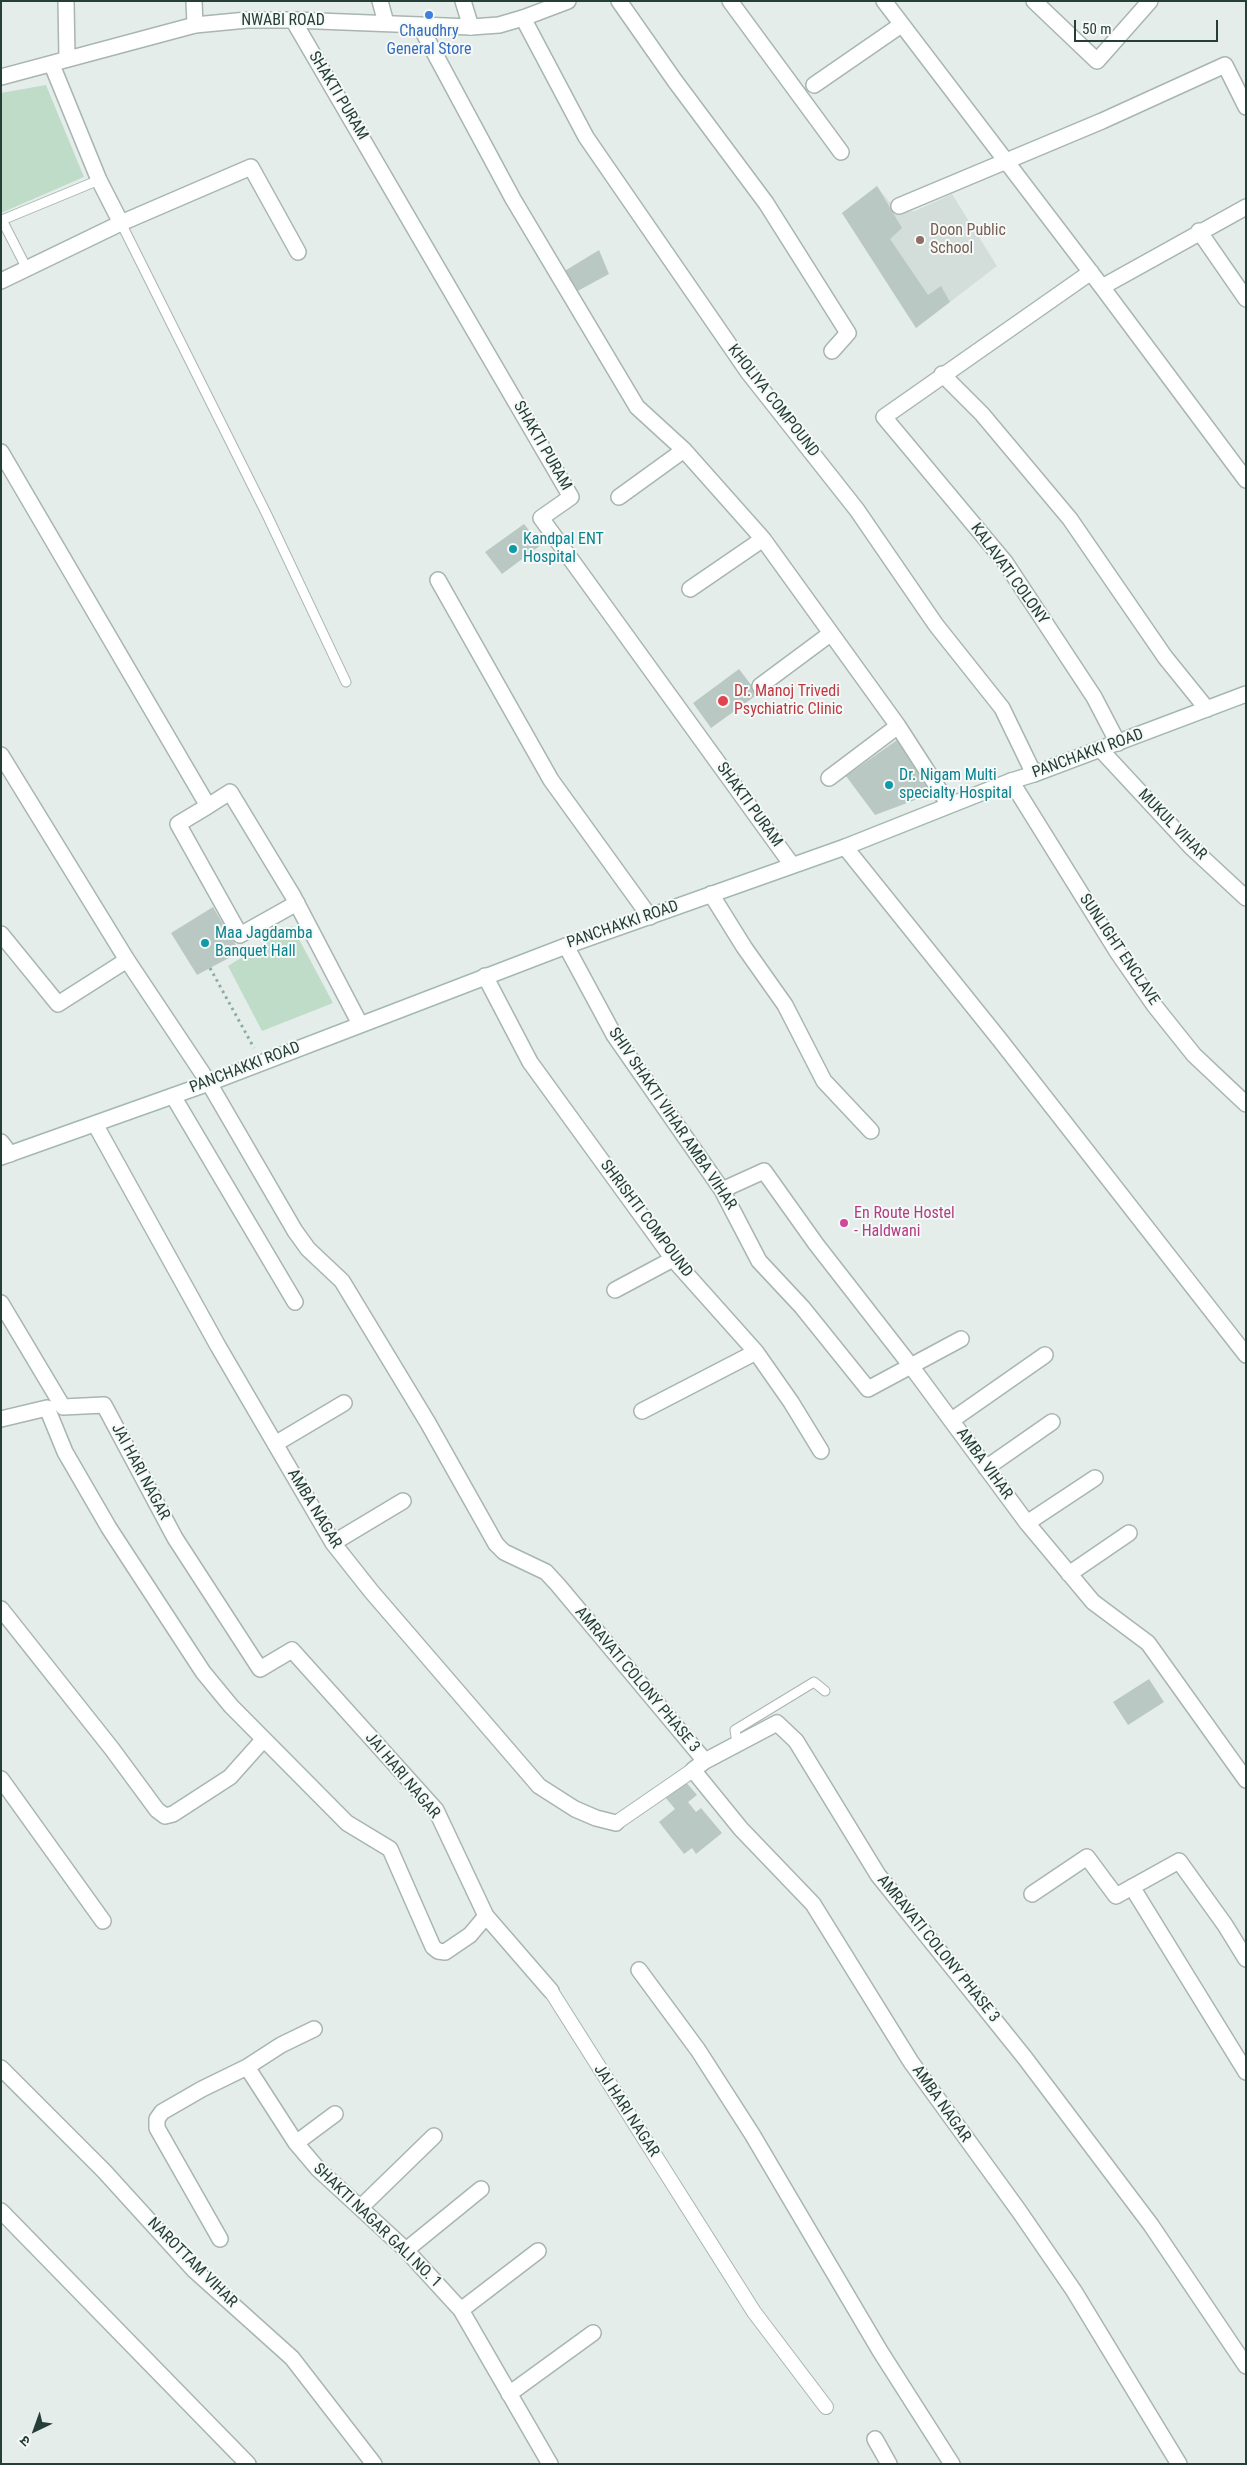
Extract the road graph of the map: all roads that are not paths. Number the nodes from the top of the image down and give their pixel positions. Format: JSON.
{"nodes":[{"id":1,"x":66,"y":1,"type":"edge"},
{"id":2,"x":194,"y":1,"type":"edge"},
{"id":3,"x":380,"y":1,"type":"edge"},
{"id":4,"x":463,"y":1,"type":"edge"},
{"id":5,"x":568,"y":1,"type":"edge"},
{"id":6,"x":619,"y":1,"type":"edge"},
{"id":7,"x":730,"y":1,"type":"edge"},
{"id":8,"x":884,"y":1,"type":"edge"},
{"id":9,"x":1034,"y":1,"type":"edge"},
{"id":10,"x":1150,"y":1,"type":"edge"},
{"id":11,"x":523,"y":18,"type":"junction"},
{"id":12,"x":293,"y":20,"type":"junction"},
{"id":13,"x":386,"y":23,"type":"junction"},
{"id":14,"x":195,"y":25,"type":"junction"},
{"id":15,"x":901,"y":25,"type":"junction"},
{"id":16,"x":420,"y":26,"type":"junction"},
{"id":17,"x":470,"y":27,"type":"junction"},
{"id":18,"x":67,"y":59,"type":"junction"},
{"id":19,"x":52,"y":65,"type":"junction"},
{"id":20,"x":1,"y":78,"type":"edge"},
{"id":21,"x":814,"y":85,"type":"dead end"},
{"id":22,"x":1246,"y":107,"type":"edge"},
{"id":23,"x":842,"y":152,"type":"dead end"},
{"id":24,"x":1006,"y":160,"type":"junction"},
{"id":25,"x":99,"y":180,"type":"junction"},
{"id":26,"x":899,"y":206,"type":"dead end"},
{"id":27,"x":1246,"y":207,"type":"edge"},
{"id":28,"x":121,"y":223,"type":"junction"},
{"id":29,"x":1200,"y":231,"type":"junction"},
{"id":30,"x":298,"y":252,"type":"dead end"},
{"id":31,"x":26,"y":267,"type":"junction"},
{"id":32,"x":1091,"y":272,"type":"junction"},
{"id":33,"x":1,"y":281,"type":"edge"},
{"id":34,"x":1102,"y":287,"type":"junction"},
{"id":35,"x":1246,"y":299,"type":"edge"},
{"id":36,"x":832,"y":351,"type":"dead end"},
{"id":37,"x":942,"y":374,"type":"junction"},
{"id":38,"x":684,"y":450,"type":"junction"},
{"id":39,"x":1,"y":453,"type":"edge"},
{"id":40,"x":1246,"y":480,"type":"edge"},
{"id":41,"x":619,"y":497,"type":"dead end"},
{"id":42,"x":763,"y":539,"type":"junction"},
{"id":43,"x":438,"y":580,"type":"dead end"},
{"id":44,"x":690,"y":589,"type":"dead end"},
{"id":45,"x":830,"y":634,"type":"junction"},
{"id":46,"x":346,"y":682,"type":"dead end"},
{"id":47,"x":760,"y":686,"type":"dead end"},
{"id":48,"x":1246,"y":694,"type":"edge"},
{"id":49,"x":1207,"y":709,"type":"junction"},
{"id":50,"x":898,"y":726,"type":"junction"},
{"id":51,"x":1118,"y":743,"type":"junction"},
{"id":52,"x":1101,"y":750,"type":"junction"},
{"id":53,"x":1,"y":755,"type":"edge"},
{"id":54,"x":1034,"y":774,"type":"junction"},
{"id":55,"x":829,"y":778,"type":"dead end"},
{"id":56,"x":1011,"y":781,"type":"junction"},
{"id":57,"x":949,"y":805,"type":"junction"},
{"id":58,"x":208,"y":806,"type":"junction"},
{"id":59,"x":845,"y":847,"type":"junction"},
{"id":60,"x":792,"y":865,"type":"junction"},
{"id":61,"x":711,"y":894,"type":"junction"},
{"id":62,"x":1246,"y":898,"type":"edge"},
{"id":63,"x":296,"y":903,"type":"junction"},
{"id":64,"x":650,"y":916,"type":"junction"},
{"id":65,"x":1,"y":934,"type":"edge"},
{"id":66,"x":566,"y":946,"type":"junction"},
{"id":67,"x":127,"y":960,"type":"junction"},
{"id":68,"x":486,"y":976,"type":"junction"},
{"id":69,"x":360,"y":1024,"type":"junction"},
{"id":70,"x":209,"y":1082,"type":"junction"},
{"id":71,"x":173,"y":1096,"type":"junction"},
{"id":72,"x":1246,"y":1104,"type":"edge"},
{"id":73,"x":94,"y":1124,"type":"junction"},
{"id":74,"x":870,"y":1131,"type":"dead end"},
{"id":75,"x":4,"y":1151,"type":"edge"},
{"id":76,"x":722,"y":1190,"type":"junction"},
{"id":77,"x":673,"y":1259,"type":"junction"},
{"id":78,"x":615,"y":1290,"type":"dead end"},
{"id":79,"x":295,"y":1302,"type":"dead end"},
{"id":80,"x":1,"y":1303,"type":"edge"},
{"id":81,"x":962,"y":1339,"type":"dead end"},
{"id":82,"x":756,"y":1352,"type":"junction"},
{"id":83,"x":1045,"y":1355,"type":"dead end"},
{"id":84,"x":1246,"y":1355,"type":"edge"},
{"id":85,"x":910,"y":1366,"type":"junction"},
{"id":86,"x":344,"y":1403,"type":"dead end"},
{"id":87,"x":63,"y":1407,"type":"junction"},
{"id":88,"x":46,"y":1408,"type":"junction"},
{"id":89,"x":642,"y":1410,"type":"dead end"},
{"id":90,"x":1,"y":1419,"type":"edge"},
{"id":91,"x":952,"y":1420,"type":"junction"},
{"id":92,"x":1052,"y":1422,"type":"dead end"},
{"id":93,"x":275,"y":1444,"type":"junction"},
{"id":94,"x":821,"y":1451,"type":"dead end"},
{"id":95,"x":986,"y":1468,"type":"junction"},
{"id":96,"x":1095,"y":1478,"type":"dead end"},
{"id":97,"x":403,"y":1501,"type":"dead end"},
{"id":98,"x":1028,"y":1522,"type":"junction"},
{"id":99,"x":1129,"y":1534,"type":"dead end"},
{"id":100,"x":333,"y":1543,"type":"junction"},
{"id":101,"x":1069,"y":1574,"type":"junction"},
{"id":102,"x":1,"y":1609,"type":"edge"},
{"id":103,"x":825,"y":1691,"type":"dead end"},
{"id":104,"x":263,"y":1740,"type":"junction"},
{"id":105,"x":737,"y":1743,"type":"junction"},
{"id":106,"x":699,"y":1765,"type":"junction"},
{"id":107,"x":1,"y":1779,"type":"edge"},
{"id":108,"x":1246,"y":1780,"type":"edge"},
{"id":109,"x":616,"y":1823,"type":"joint"},
{"id":110,"x":1132,"y":1887,"type":"junction"},
{"id":111,"x":1032,"y":1894,"type":"dead end"},
{"id":112,"x":486,"y":1916,"type":"junction"},
{"id":113,"x":103,"y":1921,"type":"dead end"},
{"id":114,"x":1246,"y":1959,"type":"edge"},
{"id":115,"x":639,"y":1970,"type":"dead end"},
{"id":116,"x":551,"y":1991,"type":"joint"},
{"id":117,"x":314,"y":2029,"type":"dead end"},
{"id":118,"x":247,"y":2067,"type":"junction"},
{"id":119,"x":1,"y":2068,"type":"edge"},
{"id":120,"x":1246,"y":2072,"type":"edge"},
{"id":121,"x":335,"y":2114,"type":"dead end"},
{"id":122,"x":434,"y":2136,"type":"dead end"},
{"id":123,"x":296,"y":2143,"type":"junction"},
{"id":124,"x":481,"y":2189,"type":"dead end"},
{"id":125,"x":361,"y":2207,"type":"junction"},
{"id":126,"x":1,"y":2211,"type":"edge"},
{"id":127,"x":220,"y":2239,"type":"dead end"},
{"id":128,"x":406,"y":2250,"type":"junction"},
{"id":129,"x":538,"y":2251,"type":"dead end"},
{"id":130,"x":461,"y":2310,"type":"junction"},
{"id":131,"x":593,"y":2333,"type":"dead end"},
{"id":132,"x":1246,"y":2366,"type":"edge"},
{"id":133,"x":509,"y":2394,"type":"junction"},
{"id":134,"x":826,"y":2407,"type":"dead end"},
{"id":135,"x":875,"y":2439,"type":"dead end"},
{"id":136,"x":248,"y":2464,"type":"edge"},
{"id":137,"x":374,"y":2464,"type":"edge"},
{"id":138,"x":550,"y":2464,"type":"edge"},
{"id":139,"x":890,"y":2464,"type":"edge"},
{"id":140,"x":952,"y":2464,"type":"edge"},
{"id":141,"x":1179,"y":2464,"type":"edge"}],
"edges":[{"from":1,"to":18,"type":"street"},
{"from":2,"to":14,"type":"street"},
{"from":3,"to":13,"type":"street"},
{"from":4,"to":17,"type":"street"},
{"from":5,"to":11,"type":"street","name":"NWABI ROAD"},
{"from":6,"to":36,"type":"street"},
{"from":7,"to":23,"type":"street"},
{"from":8,"to":15,"type":"street"},
{"from":9,"to":10,"type":"street"},
{"from":11,"to":17,"type":"street","name":"NWABI ROAD"},
{"from":11,"to":54,"type":"street","name":"KHOLIYA COMPOUND"},
{"from":12,"to":13,"type":"street","name":"NWABI ROAD"},
{"from":12,"to":14,"type":"street","name":"NWABI ROAD"},
{"from":12,"to":60,"type":"street","name":"SHAKTI PURAM"},
{"from":13,"to":16,"type":"street","name":"NWABI ROAD"},
{"from":14,"to":18,"type":"street","name":"NWABI ROAD"},
{"from":15,"to":21,"type":"street"},
{"from":15,"to":24,"type":"street"},
{"from":16,"to":17,"type":"street","name":"NWABI ROAD"},
{"from":16,"to":38,"type":"street"},
{"from":18,"to":19,"type":"street","name":"NWABI ROAD"},
{"from":19,"to":20,"type":"street","name":"NWABI ROAD"},
{"from":19,"to":25,"type":"street"},
{"from":22,"to":24,"type":"street"},
{"from":24,"to":26,"type":"street"},
{"from":24,"to":32,"type":"street"},
{"from":25,"to":28,"type":"street"},
{"from":25,"to":31,"type":"lane"},
{"from":27,"to":29,"type":"street"},
{"from":28,"to":30,"type":"street"},
{"from":28,"to":31,"type":"street"},
{"from":28,"to":46,"type":"lane"},
{"from":29,"to":34,"type":"street"},
{"from":29,"to":35,"type":"street"},
{"from":31,"to":33,"type":"street"},
{"from":32,"to":34,"type":"street"},
{"from":32,"to":37,"type":"street"},
{"from":34,"to":40,"type":"street"},
{"from":37,"to":49,"type":"street"},
{"from":37,"to":51,"type":"street","name":"KALAVATI COLONY"},
{"from":38,"to":41,"type":"street"},
{"from":38,"to":42,"type":"street"},
{"from":39,"to":58,"type":"street"},
{"from":42,"to":44,"type":"street"},
{"from":42,"to":45,"type":"street"},
{"from":43,"to":64,"type":"street"},
{"from":45,"to":47,"type":"street"},
{"from":45,"to":50,"type":"street"},
{"from":48,"to":49,"type":"street","name":"PANCHAKKI ROAD"},
{"from":49,"to":51,"type":"street","name":"PANCHAKKI ROAD"},
{"from":50,"to":55,"type":"street"},
{"from":50,"to":57,"type":"street"},
{"from":51,"to":52,"type":"street","name":"PANCHAKKI ROAD"},
{"from":52,"to":54,"type":"street","name":"PANCHAKKI ROAD"},
{"from":52,"to":62,"type":"street","name":"MUKUL VIHAR"},
{"from":53,"to":67,"type":"street","name":"AMRAVATI COLONY PHASE 3"},
{"from":54,"to":56,"type":"street","name":"PANCHAKKI ROAD"},
{"from":56,"to":57,"type":"street","name":"PANCHAKKI ROAD"},
{"from":56,"to":72,"type":"street","name":"SUNLIGHT ENCLAVE"},
{"from":57,"to":59,"type":"street","name":"PANCHAKKI ROAD"},
{"from":58,"to":63,"type":"street"},
{"from":58,"to":63,"type":"street"},
{"from":59,"to":60,"type":"street","name":"PANCHAKKI ROAD"},
{"from":59,"to":84,"type":"street"},
{"from":60,"to":61,"type":"street","name":"PANCHAKKI ROAD"},
{"from":61,"to":64,"type":"street","name":"PANCHAKKI ROAD"},
{"from":61,"to":74,"type":"street"},
{"from":63,"to":69,"type":"street"},
{"from":64,"to":66,"type":"street","name":"PANCHAKKI ROAD"},
{"from":65,"to":67,"type":"street"},
{"from":66,"to":68,"type":"street","name":"PANCHAKKI ROAD"},
{"from":66,"to":76,"type":"street","name":"SHIV SHAKTI VIHAR AMBA VIHAR"},
{"from":67,"to":70,"type":"street","name":"AMRAVATI COLONY PHASE 3"},
{"from":68,"to":69,"type":"street","name":"PANCHAKKI ROAD"},
{"from":68,"to":77,"type":"street","name":"SHRISHTI COMPOUND"},
{"from":69,"to":70,"type":"street","name":"PANCHAKKI ROAD"},
{"from":70,"to":71,"type":"street","name":"PANCHAKKI ROAD"},
{"from":70,"to":106,"type":"street","name":"AMRAVATI COLONY PHASE 3"},
{"from":71,"to":73,"type":"street","name":"PANCHAKKI ROAD"},
{"from":71,"to":79,"type":"street"},
{"from":73,"to":75,"type":"street","name":"PANCHAKKI ROAD"},
{"from":73,"to":93,"type":"street","name":"AMBA NAGAR"},
{"from":76,"to":85,"type":"street","name":"AMBA VIHAR"},
{"from":76,"to":85,"type":"street","name":"SHIV SHAKTI VIHAR AMBA VIHAR"},
{"from":77,"to":78,"type":"street"},
{"from":77,"to":82,"type":"street","name":"SHRISHTI COMPOUND"},
{"from":80,"to":87,"type":"street"},
{"from":81,"to":85,"type":"street"},
{"from":82,"to":89,"type":"street"},
{"from":82,"to":94,"type":"street","name":"SHRISHTI COMPOUND"},
{"from":83,"to":91,"type":"street"},
{"from":85,"to":91,"type":"street","name":"AMBA VIHAR"},
{"from":86,"to":93,"type":"street"},
{"from":87,"to":88,"type":"street"},
{"from":87,"to":112,"type":"street","name":"JAI HARI NAGAR"},
{"from":88,"to":90,"type":"street"},
{"from":88,"to":104,"type":"street"},
{"from":91,"to":95,"type":"street","name":"AMBA VIHAR"},
{"from":92,"to":95,"type":"street"},
{"from":93,"to":100,"type":"street","name":"AMBA NAGAR"},
{"from":95,"to":98,"type":"street","name":"AMBA VIHAR"},
{"from":96,"to":98,"type":"street"},
{"from":97,"to":100,"type":"street"},
{"from":98,"to":101,"type":"street","name":"AMBA VIHAR"},
{"from":99,"to":101,"type":"street"},
{"from":100,"to":109,"type":"street","name":"AMBA NAGAR"},
{"from":101,"to":108,"type":"street","name":"AMBA VIHAR"},
{"from":102,"to":104,"type":"street"},
{"from":103,"to":105,"type":"lane"},
{"from":104,"to":112,"type":"street"},
{"from":105,"to":106,"type":"street","name":"AMRAVATI COLONY PHASE 3"},
{"from":105,"to":132,"type":"street","name":"AMRAVATI COLONY PHASE 3"},
{"from":106,"to":109,"type":"street"},
{"from":106,"to":141,"type":"street","name":"AMBA NAGAR"},
{"from":107,"to":113,"type":"street"},
{"from":110,"to":111,"type":"street"},
{"from":110,"to":114,"type":"street"},
{"from":110,"to":120,"type":"street"},
{"from":112,"to":116,"type":"street","name":"JAI HARI NAGAR"},
{"from":115,"to":140,"type":"street"},
{"from":116,"to":134,"type":"street","name":"JAI HARI NAGAR"},
{"from":117,"to":118,"type":"street"},
{"from":118,"to":123,"type":"street","name":"SHAKTI NAGAR GALI NO. 1"},
{"from":118,"to":127,"type":"street"},
{"from":119,"to":137,"type":"street","name":"NAROTTAM VIHAR"},
{"from":121,"to":123,"type":"street"},
{"from":122,"to":125,"type":"street"},
{"from":123,"to":125,"type":"street","name":"SHAKTI NAGAR GALI NO. 1"},
{"from":124,"to":128,"type":"street"},
{"from":125,"to":128,"type":"street","name":"SHAKTI NAGAR GALI NO. 1"},
{"from":126,"to":136,"type":"street"},
{"from":128,"to":130,"type":"street","name":"SHAKTI NAGAR GALI NO. 1"},
{"from":129,"to":130,"type":"street"},
{"from":130,"to":133,"type":"street","name":"SHAKTI NAGAR GALI NO. 1"},
{"from":131,"to":133,"type":"street"},
{"from":133,"to":138,"type":"street","name":"SHAKTI NAGAR GALI NO. 1"},
{"from":135,"to":139,"type":"street"}]}
